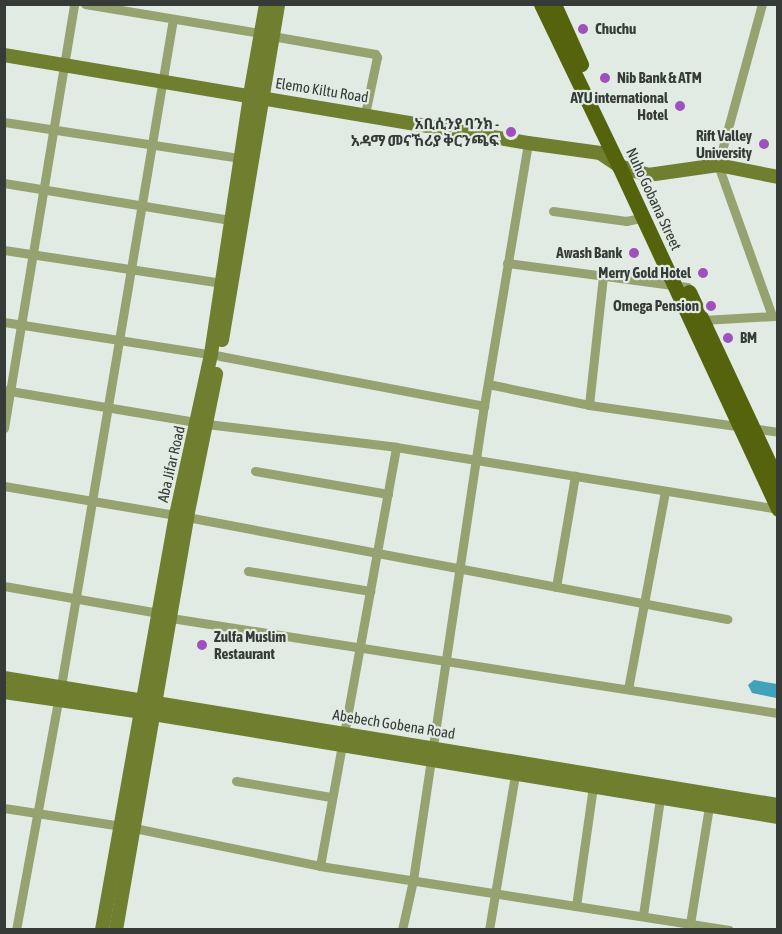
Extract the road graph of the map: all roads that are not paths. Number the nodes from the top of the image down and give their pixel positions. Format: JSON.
{"nodes":[{"id":1,"x":74,"y":4,"type":"edge"},
{"id":2,"x":85,"y":4,"type":"edge"},
{"id":3,"x":266,"y":4,"type":"edge"},
{"id":4,"x":278,"y":4,"type":"edge"},
{"id":5,"x":541,"y":4,"type":"edge"},
{"id":6,"x":554,"y":4,"type":"edge"},
{"id":7,"x":762,"y":4,"type":"edge"},
{"id":8,"x":173,"y":19,"type":"junction"},
{"id":9,"x":266,"y":35,"type":"junction"},
{"id":10,"x":4,"y":55,"type":"edge"},
{"id":11,"x":64,"y":64,"type":"junction"},
{"id":12,"x":163,"y":81,"type":"junction"},
{"id":13,"x":255,"y":96,"type":"junction"},
{"id":14,"x":365,"y":114,"type":"junction"},
{"id":15,"x":4,"y":122,"type":"edge"},
{"id":16,"x":54,"y":130,"type":"junction"},
{"id":17,"x":528,"y":143,"type":"junction"},
{"id":18,"x":152,"y":146,"type":"junction"},
{"id":19,"x":240,"y":158,"type":"junction"},
{"id":20,"x":718,"y":165,"type":"junction"},
{"id":21,"x":625,"y":169,"type":"junction"},
{"id":22,"x":777,"y":177,"type":"edge"},
{"id":23,"x":4,"y":183,"type":"edge"},
{"id":24,"x":44,"y":189,"type":"junction"},
{"id":25,"x":142,"y":205,"type":"junction"},
{"id":26,"x":553,"y":211,"type":"dead end"},
{"id":27,"x":642,"y":218,"type":"junction"},
{"id":28,"x":230,"y":219,"type":"junction"},
{"id":29,"x":4,"y":250,"type":"edge"},
{"id":30,"x":33,"y":255,"type":"junction"},
{"id":31,"x":507,"y":263,"type":"junction"},
{"id":32,"x":131,"y":270,"type":"junction"},
{"id":33,"x":603,"y":277,"type":"junction"},
{"id":34,"x":221,"y":284,"type":"junction"},
{"id":35,"x":681,"y":286,"type":"junction"},
{"id":36,"x":775,"y":316,"type":"edge"},
{"id":37,"x":703,"y":320,"type":"junction"},
{"id":38,"x":4,"y":322,"type":"edge"},
{"id":39,"x":22,"y":324,"type":"junction"},
{"id":40,"x":120,"y":340,"type":"junction"},
{"id":41,"x":215,"y":355,"type":"junction"},
{"id":42,"x":488,"y":384,"type":"junction"},
{"id":43,"x":8,"y":390,"type":"edge"},
{"id":44,"x":484,"y":405,"type":"junction"},
{"id":45,"x":589,"y":405,"type":"junction"},
{"id":46,"x":108,"y":408,"type":"junction"},
{"id":47,"x":202,"y":423,"type":"junction"},
{"id":48,"x":746,"y":427,"type":"junction"},
{"id":49,"x":4,"y":428,"type":"edge"},
{"id":50,"x":777,"y":432,"type":"edge"},
{"id":51,"x":396,"y":447,"type":"junction"},
{"id":52,"x":477,"y":460,"type":"junction"},
{"id":53,"x":255,"y":471,"type":"dead end"},
{"id":54,"x":575,"y":476,"type":"junction"},
{"id":55,"x":777,"y":482,"type":"edge"},
{"id":56,"x":4,"y":486,"type":"edge"},
{"id":57,"x":665,"y":491,"type":"junction"},
{"id":58,"x":388,"y":494,"type":"junction"},
{"id":59,"x":93,"y":501,"type":"junction"},
{"id":60,"x":777,"y":509,"type":"edge"},
{"id":61,"x":182,"y":516,"type":"junction"},
{"id":62,"x":377,"y":553,"type":"junction"},
{"id":63,"x":460,"y":568,"type":"junction"},
{"id":64,"x":248,"y":572,"type":"dead end"},
{"id":65,"x":4,"y":586,"type":"edge"},
{"id":66,"x":556,"y":587,"type":"junction"},
{"id":67,"x":370,"y":591,"type":"junction"},
{"id":68,"x":76,"y":598,"type":"junction"},
{"id":69,"x":645,"y":603,"type":"junction"},
{"id":70,"x":165,"y":615,"type":"junction"},
{"id":71,"x":727,"y":619,"type":"dead end"},
{"id":72,"x":359,"y":647,"type":"junction"},
{"id":73,"x":447,"y":661,"type":"junction"},
{"id":74,"x":4,"y":678,"type":"edge"},
{"id":75,"x":628,"y":689,"type":"junction"},
{"id":76,"x":4,"y":692,"type":"edge"},
{"id":77,"x":60,"y":693,"type":"junction"},
{"id":78,"x":149,"y":707,"type":"junction"},
{"id":79,"x":777,"y":713,"type":"edge"},
{"id":80,"x":342,"y":739,"type":"junction"},
{"id":81,"x":433,"y":754,"type":"junction"},
{"id":82,"x":515,"y":774,"type":"junction"},
{"id":83,"x":236,"y":781,"type":"dead end"},
{"id":84,"x":593,"y":787,"type":"junction"},
{"id":85,"x":331,"y":797,"type":"junction"},
{"id":86,"x":660,"y":798,"type":"junction"},
{"id":87,"x":777,"y":805,"type":"edge"},
{"id":88,"x":709,"y":806,"type":"junction"},
{"id":89,"x":4,"y":808,"type":"edge"},
{"id":90,"x":38,"y":813,"type":"junction"},
{"id":91,"x":777,"y":817,"type":"edge"},
{"id":92,"x":127,"y":827,"type":"junction"},
{"id":93,"x":321,"y":866,"type":"junction"},
{"id":94,"x":413,"y":880,"type":"junction"},
{"id":95,"x":495,"y":892,"type":"junction"},
{"id":96,"x":576,"y":906,"type":"junction"},
{"id":97,"x":643,"y":915,"type":"junction"},
{"id":98,"x":690,"y":926,"type":"edge"},
{"id":99,"x":16,"y":930,"type":"edge"},
{"id":100,"x":102,"y":930,"type":"edge"},
{"id":101,"x":116,"y":930,"type":"edge"},
{"id":102,"x":402,"y":930,"type":"edge"},
{"id":103,"x":489,"y":930,"type":"edge"},
{"id":104,"x":729,"y":930,"type":"edge"}],
"edges":[{"from":1,"to":11,"type":"street"},
{"from":2,"to":8,"type":"street"},
{"from":3,"to":9,"type":"street","name":"Aba Jifar Road"},
{"from":4,"to":9,"type":"street","name":"Aba Jifar Road"},
{"from":5,"to":21,"type":"main road","name":"Nuho Gobana Street"},
{"from":6,"to":21,"type":"main road","name":"Nuho Gobana Street"},
{"from":7,"to":20,"type":"street"},
{"from":8,"to":9,"type":"street"},
{"from":8,"to":12,"type":"street"},
{"from":9,"to":13,"type":"street","name":"Aba Jifar Road"},
{"from":9,"to":14,"type":"street"},
{"from":10,"to":11,"type":"street","name":"Elemo Kiltu Road"},
{"from":11,"to":12,"type":"street","name":"Elemo Kiltu Road"},
{"from":11,"to":16,"type":"street"},
{"from":12,"to":13,"type":"street","name":"Elemo Kiltu Road"},
{"from":12,"to":18,"type":"street"},
{"from":13,"to":14,"type":"street","name":"Elemo Kiltu Road"},
{"from":13,"to":19,"type":"street","name":"Aba Jifar Road"},
{"from":13,"to":41,"type":"street","name":"Aba Jifar Road"},
{"from":14,"to":17,"type":"street","name":"Elemo Kiltu Road"},
{"from":15,"to":16,"type":"street"},
{"from":16,"to":18,"type":"street"},
{"from":16,"to":24,"type":"street"},
{"from":17,"to":21,"type":"street","name":"Elemo Kiltu Road"},
{"from":17,"to":31,"type":"street"},
{"from":18,"to":19,"type":"street"},
{"from":18,"to":25,"type":"street"},
{"from":19,"to":28,"type":"street","name":"Aba Jifar Road"},
{"from":20,"to":21,"type":"street"},
{"from":20,"to":22,"type":"street"},
{"from":20,"to":36,"type":"street"},
{"from":21,"to":27,"type":"main road","name":"Nuho Gobana Street"},
{"from":21,"to":35,"type":"main road","name":"Nuho Gobana Street"},
{"from":23,"to":24,"type":"street"},
{"from":24,"to":25,"type":"street"},
{"from":24,"to":30,"type":"street"},
{"from":25,"to":28,"type":"street"},
{"from":25,"to":32,"type":"street"},
{"from":26,"to":27,"type":"street"},
{"from":27,"to":35,"type":"main road","name":"Nuho Gobana Street"},
{"from":28,"to":34,"type":"street","name":"Aba Jifar Road"},
{"from":29,"to":30,"type":"street"},
{"from":30,"to":32,"type":"street"},
{"from":30,"to":39,"type":"street"},
{"from":31,"to":33,"type":"street"},
{"from":31,"to":42,"type":"street"},
{"from":32,"to":34,"type":"street"},
{"from":32,"to":40,"type":"street"},
{"from":33,"to":35,"type":"street"},
{"from":33,"to":45,"type":"street"},
{"from":34,"to":41,"type":"street","name":"Aba Jifar Road"},
{"from":35,"to":37,"type":"main road","name":"Nuho Gobana Street"},
{"from":35,"to":48,"type":"main road","name":"Nuho Gobana Street"},
{"from":36,"to":37,"type":"street"},
{"from":37,"to":48,"type":"main road","name":"Nuho Gobana Street"},
{"from":38,"to":39,"type":"street"},
{"from":39,"to":40,"type":"street"},
{"from":39,"to":43,"type":"street"},
{"from":40,"to":41,"type":"street"},
{"from":40,"to":46,"type":"street"},
{"from":41,"to":44,"type":"street"},
{"from":41,"to":47,"type":"street","name":"Aba Jifar Road"},
{"from":42,"to":44,"type":"street"},
{"from":42,"to":45,"type":"street"},
{"from":43,"to":46,"type":"street"},
{"from":43,"to":49,"type":"street"},
{"from":44,"to":52,"type":"street"},
{"from":45,"to":48,"type":"street"},
{"from":46,"to":47,"type":"street"},
{"from":46,"to":59,"type":"street"},
{"from":47,"to":51,"type":"street"},
{"from":47,"to":61,"type":"street","name":"Aba Jifar Road"},
{"from":48,"to":50,"type":"street"},
{"from":48,"to":55,"type":"main road","name":"Nuho Gobana Street"},
{"from":48,"to":60,"type":"main road","name":"Nuho Gobana Street"},
{"from":51,"to":52,"type":"street"},
{"from":51,"to":58,"type":"street"},
{"from":52,"to":54,"type":"street"},
{"from":52,"to":63,"type":"street"},
{"from":53,"to":58,"type":"street"},
{"from":54,"to":57,"type":"street"},
{"from":54,"to":66,"type":"street"},
{"from":56,"to":59,"type":"street"},
{"from":57,"to":60,"type":"street"},
{"from":57,"to":69,"type":"street"},
{"from":58,"to":62,"type":"street"},
{"from":59,"to":61,"type":"street"},
{"from":59,"to":68,"type":"street"},
{"from":61,"to":62,"type":"street"},
{"from":61,"to":70,"type":"street","name":"Aba Jifar Road"},
{"from":62,"to":63,"type":"street"},
{"from":62,"to":67,"type":"street"},
{"from":63,"to":66,"type":"street"},
{"from":63,"to":73,"type":"street"},
{"from":64,"to":67,"type":"street"},
{"from":65,"to":68,"type":"street"},
{"from":66,"to":69,"type":"street"},
{"from":67,"to":72,"type":"street"},
{"from":68,"to":70,"type":"street"},
{"from":68,"to":77,"type":"street"},
{"from":69,"to":71,"type":"street"},
{"from":69,"to":75,"type":"street"},
{"from":70,"to":72,"type":"street"},
{"from":70,"to":78,"type":"street","name":"Aba Jifar Road"},
{"from":72,"to":73,"type":"street"},
{"from":72,"to":80,"type":"street"},
{"from":73,"to":75,"type":"street"},
{"from":73,"to":81,"type":"street"},
{"from":74,"to":77,"type":"street","name":"Abebech Gobena Road"},
{"from":75,"to":79,"type":"street"},
{"from":76,"to":77,"type":"street","name":"Abebech Gobena Road"},
{"from":77,"to":78,"type":"street","name":"Abebech Gobena Road"},
{"from":77,"to":90,"type":"street"},
{"from":78,"to":80,"type":"street","name":"Abebech Gobena Road"},
{"from":78,"to":92,"type":"street","name":"Aba Jifar Road"},
{"from":80,"to":81,"type":"street","name":"Abebech Gobena Road"},
{"from":80,"to":85,"type":"street"},
{"from":81,"to":82,"type":"street","name":"Abebech Gobena Road"},
{"from":81,"to":87,"type":"street","name":"Abebech Gobena Road"},
{"from":81,"to":94,"type":"street"},
{"from":82,"to":84,"type":"street","name":"Abebech Gobena Road"},
{"from":82,"to":95,"type":"street"},
{"from":83,"to":85,"type":"street"},
{"from":84,"to":86,"type":"street","name":"Abebech Gobena Road"},
{"from":84,"to":96,"type":"street"},
{"from":85,"to":93,"type":"street"},
{"from":86,"to":88,"type":"street","name":"Abebech Gobena Road"},
{"from":86,"to":97,"type":"street"},
{"from":88,"to":91,"type":"street","name":"Abebech Gobena Road"},
{"from":88,"to":98,"type":"street"},
{"from":89,"to":90,"type":"street"},
{"from":90,"to":92,"type":"street"},
{"from":90,"to":99,"type":"street"},
{"from":92,"to":93,"type":"street"},
{"from":92,"to":100,"type":"street","name":"Aba Jifar Road"},
{"from":92,"to":101,"type":"street","name":"Aba Jifar Road"},
{"from":93,"to":94,"type":"street"},
{"from":94,"to":95,"type":"street"},
{"from":94,"to":102,"type":"street"},
{"from":95,"to":96,"type":"street"},
{"from":95,"to":103,"type":"street"},
{"from":96,"to":97,"type":"street"},
{"from":97,"to":98,"type":"street"},
{"from":98,"to":104,"type":"street"}]}
